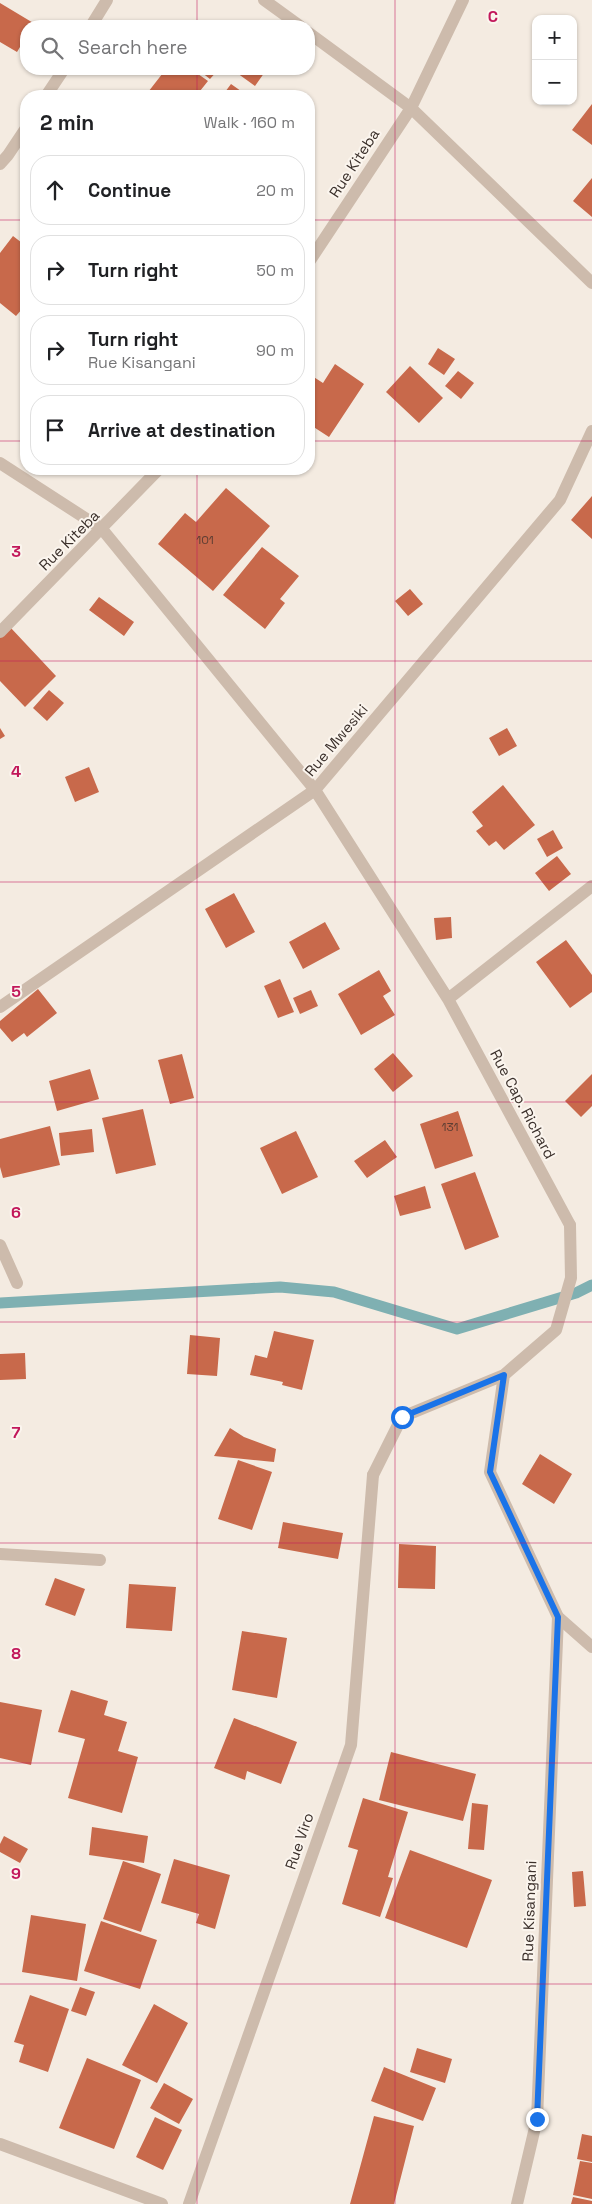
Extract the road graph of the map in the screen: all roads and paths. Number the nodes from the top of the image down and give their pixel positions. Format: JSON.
{"nodes":[{"id":1,"x":107,"y":0,"type":"edge"},
{"id":2,"x":264,"y":0,"type":"edge"},
{"id":3,"x":463,"y":0,"type":"edge"},
{"id":4,"x":95,"y":20,"type":"edge"},
{"id":5,"x":292,"y":20,"type":"edge"},
{"id":6,"x":315,"y":37,"type":"edge"},
{"id":7,"x":60,"y":75,"type":"edge"},
{"id":8,"x":50,"y":90,"type":"edge"},
{"id":9,"x":411,"y":108,"type":"junction"},
{"id":10,"x":20,"y":137,"type":"edge"},
{"id":11,"x":0,"y":164,"type":"edge"},
{"id":12,"x":315,"y":253,"type":"edge"},
{"id":13,"x":592,"y":283,"type":"edge"},
{"id":14,"x":592,"y":431,"type":"edge"},
{"id":15,"x":0,"y":463,"type":"edge"},
{"id":16,"x":153,"y":475,"type":"edge"},
{"id":17,"x":102,"y":529,"type":"junction"},
{"id":18,"x":0,"y":632,"type":"edge"},
{"id":19,"x":315,"y":790,"type":"junction"},
{"id":20,"x":592,"y":886,"type":"edge"},
{"id":21,"x":448,"y":999,"type":"junction"},
{"id":22,"x":0,"y":1007,"type":"edge"},
{"id":23,"x":0,"y":1245,"type":"edge"},
{"id":24,"x":17,"y":1283,"type":"dead end"},
{"id":25,"x":504,"y":1375,"type":"junction"},
{"id":26,"x":0,"y":1554,"type":"edge"},
{"id":27,"x":100,"y":1560,"type":"dead end"},
{"id":28,"x":558,"y":1617,"type":"junction"},
{"id":29,"x":592,"y":1647,"type":"edge"},
{"id":30,"x":0,"y":2144,"type":"edge"},
{"id":31,"x":162,"y":2204,"type":"edge"},
{"id":32,"x":188,"y":2204,"type":"edge"},
{"id":33,"x":518,"y":2204,"type":"edge"}],
"edges":[{"from":1,"to":4,"type":"street"},
{"from":2,"to":5,"type":"street"},
{"from":3,"to":9,"type":"street","name":"Rue Kiteba"},
{"from":6,"to":9,"type":"street"},
{"from":7,"to":8,"type":"street"},
{"from":9,"to":12,"type":"street","name":"Rue Kiteba"},
{"from":9,"to":13,"type":"street"},
{"from":10,"to":11,"type":"street"},
{"from":14,"to":19,"type":"street","name":"Rue Mwesiki"},
{"from":15,"to":17,"type":"street","name":"Rue Cap. Richard"},
{"from":16,"to":17,"type":"street","name":"Rue Kiteba"},
{"from":17,"to":18,"type":"street","name":"Rue Kiteba"},
{"from":17,"to":19,"type":"street","name":"Rue Cap. Richard"},
{"from":19,"to":21,"type":"street","name":"Rue Cap. Richard"},
{"from":19,"to":22,"type":"street","name":"Rue Mwesiki"},
{"from":20,"to":21,"type":"street"},
{"from":21,"to":25,"type":"street","name":"Rue Cap. Richard"},
{"from":23,"to":24,"type":"street"},
{"from":25,"to":28,"type":"street"},
{"from":25,"to":32,"type":"street","name":"Rue Viro"},
{"from":26,"to":27,"type":"street"},
{"from":28,"to":29,"type":"street"},
{"from":28,"to":33,"type":"street","name":"Rue Kisangani"},
{"from":30,"to":31,"type":"street"}]}
